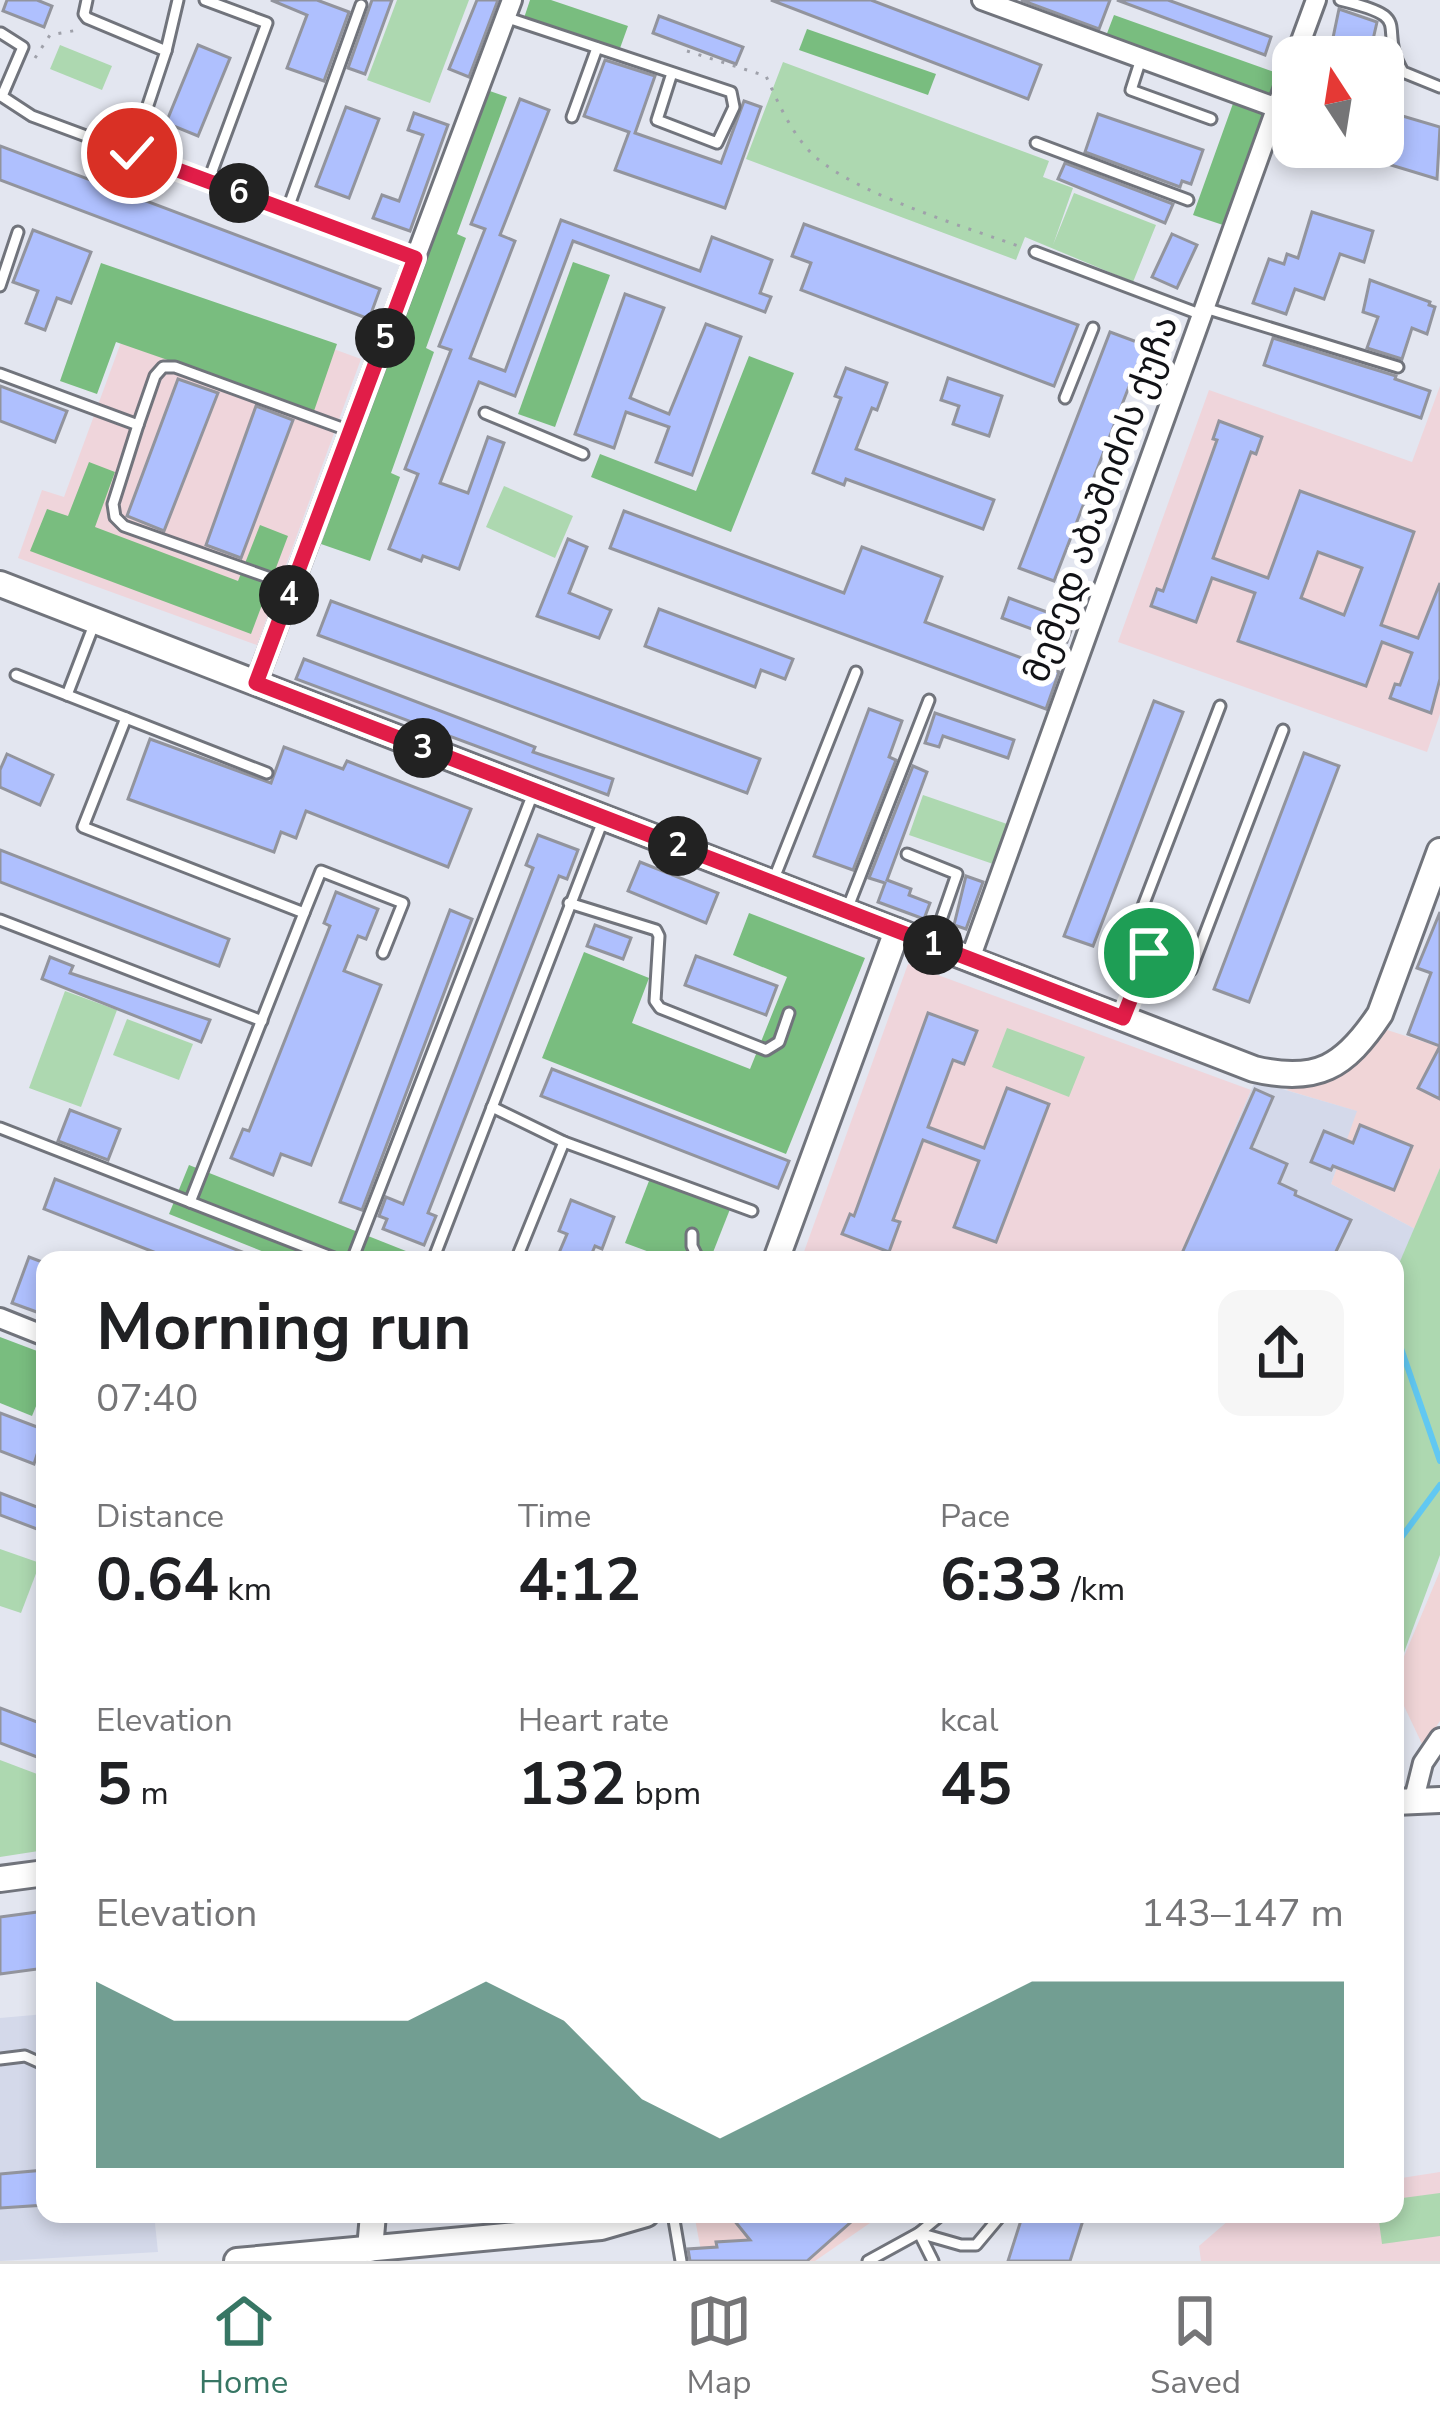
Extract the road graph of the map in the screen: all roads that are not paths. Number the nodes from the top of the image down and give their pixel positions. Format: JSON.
{"nodes":[{"id":1,"x":87,"y":0,"type":"edge"},
{"id":2,"x":178,"y":0,"type":"edge"},
{"id":3,"x":205,"y":0,"type":"edge"},
{"id":4,"x":982,"y":0,"type":"edge"},
{"id":5,"x":1316,"y":0,"type":"edge"},
{"id":6,"x":1340,"y":0,"type":"edge"},
{"id":7,"x":361,"y":4,"type":"dead end"},
{"id":8,"x":508,"y":9,"type":"edge"},
{"id":9,"x":1,"y":33,"type":"edge"},
{"id":10,"x":1303,"y":36,"type":"edge"},
{"id":11,"x":597,"y":48,"type":"junction"},
{"id":12,"x":166,"y":51,"type":"junction"},
{"id":13,"x":1141,"y":59,"type":"junction"},
{"id":14,"x":672,"y":73,"type":"junction"},
{"id":15,"x":1440,"y":87,"type":"edge"},
{"id":16,"x":1,"y":95,"type":"edge"},
{"id":17,"x":1272,"y":106,"type":"edge"},
{"id":18,"x":572,"y":117,"type":"dead end"},
{"id":19,"x":1272,"y":118,"type":"edge"},
{"id":20,"x":1211,"y":119,"type":"dead end"},
{"id":21,"x":1036,"y":143,"type":"dead end"},
{"id":22,"x":132,"y":153,"type":"junction"},
{"id":23,"x":208,"y":182,"type":"junction"},
{"id":24,"x":1188,"y":200,"type":"dead end"},
{"id":25,"x":287,"y":211,"type":"junction"},
{"id":26,"x":18,"y":232,"type":"dead end"},
{"id":27,"x":1035,"y":251,"type":"road end"},
{"id":28,"x":415,"y":258,"type":"junction"},
{"id":29,"x":0,"y":286,"type":"edge"},
{"id":30,"x":1203,"y":311,"type":"junction"},
{"id":31,"x":1093,"y":328,"type":"dead end"},
{"id":32,"x":1398,"y":367,"type":"dead end"},
{"id":33,"x":0,"y":374,"type":"edge"},
{"id":34,"x":1065,"y":398,"type":"dead end"},
{"id":35,"x":485,"y":413,"type":"dead end"},
{"id":36,"x":138,"y":425,"type":"junction"},
{"id":37,"x":351,"y":431,"type":"junction"},
{"id":38,"x":583,"y":454,"type":"dead end"},
{"id":39,"x":0,"y":584,"type":"edge"},
{"id":40,"x":293,"y":586,"type":"junction"},
{"id":41,"x":95,"y":621,"type":"junction"},
{"id":42,"x":856,"y":672,"type":"dead end"},
{"id":43,"x":16,"y":676,"type":"dead end"},
{"id":44,"x":256,"y":683,"type":"junction"},
{"id":45,"x":67,"y":695,"type":"junction"},
{"id":46,"x":929,"y":700,"type":"dead end"},
{"id":47,"x":1220,"y":706,"type":"dead end"},
{"id":48,"x":126,"y":718,"type":"junction"},
{"id":49,"x":1283,"y":730,"type":"dead end"},
{"id":50,"x":267,"y":773,"type":"dead end"},
{"id":51,"x":534,"y":790,"type":"junction"},
{"id":52,"x":604,"y":818,"type":"junction"},
{"id":53,"x":1440,"y":851,"type":"edge"},
{"id":54,"x":907,"y":854,"type":"dead end"},
{"id":55,"x":772,"y":881,"type":"junction"},
{"id":56,"x":1434,"y":883,"type":"edge"},
{"id":57,"x":568,"y":904,"type":"junction"},
{"id":58,"x":846,"y":910,"type":"junction"},
{"id":59,"x":304,"y":913,"type":"junction"},
{"id":60,"x":0,"y":920,"type":"edge"},
{"id":61,"x":897,"y":931,"type":"junction"},
{"id":62,"x":932,"y":945,"type":"junction"},
{"id":63,"x":383,"y":953,"type":"dead end"},
{"id":64,"x":1149,"y":953,"type":"junction"},
{"id":65,"x":970,"y":959,"type":"junction"},
{"id":66,"x":789,"y":1013,"type":"dead end"},
{"id":67,"x":1123,"y":1018,"type":"junction"},
{"id":68,"x":262,"y":1021,"type":"junction"},
{"id":69,"x":492,"y":1107,"type":"junction"},
{"id":70,"x":0,"y":1128,"type":"edge"},
{"id":71,"x":564,"y":1142,"type":"junction"},
{"id":72,"x":190,"y":1202,"type":"junction"},
{"id":73,"x":752,"y":1210,"type":"dead end"},
{"id":74,"x":692,"y":1234,"type":"dead end"},
{"id":75,"x":316,"y":1251,"type":"edge"},
{"id":76,"x":355,"y":1251,"type":"edge"},
{"id":77,"x":436,"y":1251,"type":"edge"},
{"id":78,"x":520,"y":1251,"type":"edge"},
{"id":79,"x":694,"y":1251,"type":"edge"},
{"id":80,"x":779,"y":1251,"type":"edge"},
{"id":81,"x":0,"y":1318,"type":"edge"},
{"id":82,"x":36,"y":1332,"type":"edge"},
{"id":83,"x":1440,"y":1738,"type":"edge"},
{"id":84,"x":1440,"y":1800,"type":"edge"},
{"id":85,"x":1404,"y":1801,"type":"edge"},
{"id":86,"x":36,"y":1874,"type":"edge"},
{"id":87,"x":0,"y":1880,"type":"edge"},
{"id":88,"x":0,"y":2059,"type":"edge"},
{"id":89,"x":36,"y":2061,"type":"edge"},
{"id":90,"x":372,"y":2223,"type":"edge"},
{"id":91,"x":617,"y":2223,"type":"edge"},
{"id":92,"x":675,"y":2223,"type":"edge"},
{"id":93,"x":932,"y":2223,"type":"edge"},
{"id":94,"x":994,"y":2223,"type":"edge"},
{"id":95,"x":920,"y":2234,"type":"junction"},
{"id":96,"x":370,"y":2249,"type":"junction"},
{"id":97,"x":242,"y":2261,"type":"edge"},
{"id":98,"x":682,"y":2261,"type":"edge"},
{"id":99,"x":868,"y":2261,"type":"edge"},
{"id":100,"x":933,"y":2261,"type":"edge"}],
"edges":[{"from":1,"to":12,"type":"lane"},
{"from":2,"to":12,"type":"lane"},
{"from":3,"to":23,"type":"lane"},
{"from":4,"to":13,"type":"street"},
{"from":5,"to":10,"type":"street","name":"მემედ აბაშიძის ქუჩა"},
{"from":6,"to":15,"type":"lane"},
{"from":7,"to":25,"type":"lane"},
{"from":8,"to":11,"type":"lane"},
{"from":8,"to":28,"type":"street"},
{"from":9,"to":16,"type":"lane"},
{"from":11,"to":14,"type":"lane"},
{"from":11,"to":18,"type":"lane"},
{"from":12,"to":22,"type":"lane"},
{"from":13,"to":17,"type":"street"},
{"from":13,"to":20,"type":"lane"},
{"from":14,"to":14,"type":"lane"},
{"from":16,"to":22,"type":"lane"},
{"from":19,"to":30,"type":"street","name":"მემედ აბაშიძის ქუჩა"},
{"from":21,"to":24,"type":"lane"},
{"from":22,"to":23,"type":"lane"},
{"from":23,"to":25,"type":"lane"},
{"from":25,"to":28,"type":"lane"},
{"from":26,"to":29,"type":"lane"},
{"from":27,"to":30,"type":"lane"},
{"from":28,"to":37,"type":"street"},
{"from":30,"to":32,"type":"lane"},
{"from":30,"to":65,"type":"street","name":"მემედ აბაშიძის ქუჩა"},
{"from":31,"to":34,"type":"lane"},
{"from":33,"to":36,"type":"lane"},
{"from":35,"to":38,"type":"lane"},
{"from":36,"to":37,"type":"lane"},
{"from":36,"to":40,"type":"lane"},
{"from":37,"to":40,"type":"street"},
{"from":39,"to":41,"type":"street"},
{"from":40,"to":44,"type":"street"},
{"from":41,"to":44,"type":"street"},
{"from":41,"to":45,"type":"lane"},
{"from":42,"to":55,"type":"lane"},
{"from":43,"to":45,"type":"lane"},
{"from":44,"to":51,"type":"street"},
{"from":45,"to":48,"type":"lane"},
{"from":46,"to":58,"type":"lane"},
{"from":47,"to":64,"type":"lane"},
{"from":48,"to":50,"type":"lane"},
{"from":48,"to":59,"type":"lane"},
{"from":49,"to":64,"type":"lane"},
{"from":51,"to":52,"type":"street"},
{"from":51,"to":76,"type":"lane"},
{"from":52,"to":55,"type":"street"},
{"from":52,"to":57,"type":"lane"},
{"from":53,"to":56,"type":"street"},
{"from":54,"to":62,"type":"lane"},
{"from":55,"to":58,"type":"street"},
{"from":56,"to":67,"type":"street"},
{"from":57,"to":66,"type":"lane"},
{"from":57,"to":69,"type":"lane"},
{"from":58,"to":61,"type":"street"},
{"from":59,"to":63,"type":"lane"},
{"from":59,"to":68,"type":"lane"},
{"from":60,"to":68,"type":"lane"},
{"from":61,"to":62,"type":"street"},
{"from":61,"to":80,"type":"street"},
{"from":62,"to":65,"type":"street"},
{"from":64,"to":67,"type":"lane"},
{"from":65,"to":67,"type":"street"},
{"from":68,"to":72,"type":"lane"},
{"from":69,"to":71,"type":"lane"},
{"from":69,"to":77,"type":"lane"},
{"from":70,"to":72,"type":"lane"},
{"from":71,"to":73,"type":"lane"},
{"from":71,"to":78,"type":"lane"},
{"from":72,"to":75,"type":"lane"},
{"from":74,"to":79,"type":"lane"},
{"from":81,"to":82,"type":"street"},
{"from":83,"to":85,"type":"street"},
{"from":84,"to":85,"type":"street"},
{"from":86,"to":87,"type":"street"},
{"from":88,"to":89,"type":"lane"},
{"from":90,"to":96,"type":"street"},
{"from":91,"to":96,"type":"street"},
{"from":92,"to":98,"type":"lane"},
{"from":93,"to":95,"type":"lane"},
{"from":94,"to":95,"type":"lane"},
{"from":95,"to":99,"type":"lane"},
{"from":95,"to":100,"type":"lane"},
{"from":96,"to":97,"type":"street"}]}
